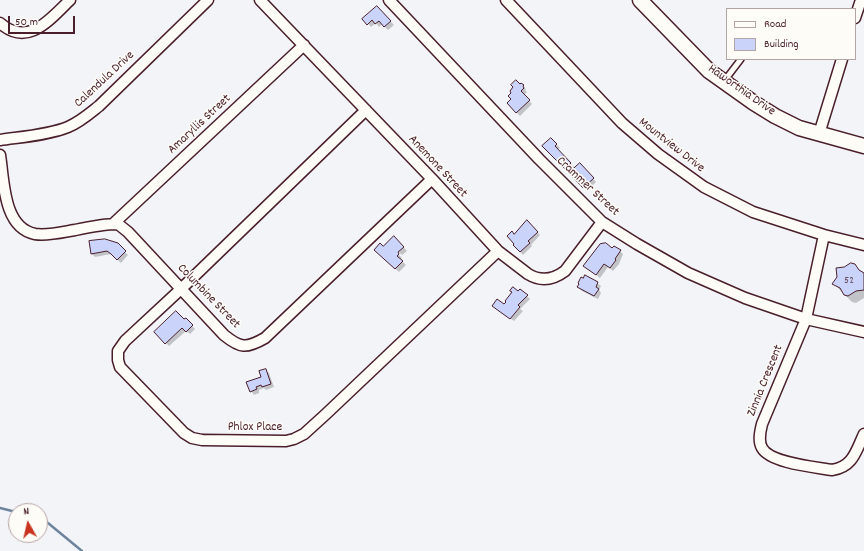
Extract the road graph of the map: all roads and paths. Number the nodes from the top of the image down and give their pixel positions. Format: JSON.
{"nodes":[{"id":1,"x":70,"y":0,"type":"edge"},
{"id":2,"x":208,"y":0,"type":"edge"},
{"id":3,"x":260,"y":0,"type":"edge"},
{"id":4,"x":389,"y":0,"type":"edge"},
{"id":5,"x":506,"y":0,"type":"edge"},
{"id":6,"x":861,"y":0,"type":"edge"},
{"id":7,"x":646,"y":3,"type":"edge"},
{"id":8,"x":856,"y":15,"type":"edge"},
{"id":9,"x":0,"y":24,"type":"edge"},
{"id":10,"x":304,"y":45,"type":"junction"},
{"id":11,"x":740,"y":60,"type":"edge"},
{"id":12,"x":842,"y":60,"type":"edge"},
{"id":13,"x":724,"y":83,"type":"junction"},
{"id":14,"x":366,"y":110,"type":"junction"},
{"id":15,"x":819,"y":134,"type":"junction"},
{"id":16,"x":0,"y":140,"type":"edge"},
{"id":17,"x":864,"y":146,"type":"edge"},
{"id":18,"x":0,"y":154,"type":"edge"},
{"id":19,"x":432,"y":179,"type":"junction"},
{"id":20,"x":602,"y":222,"type":"junction"},
{"id":21,"x":113,"y":224,"type":"junction"},
{"id":22,"x":824,"y":235,"type":"junction"},
{"id":23,"x":864,"y":245,"type":"edge"},
{"id":24,"x":498,"y":251,"type":"junction"},
{"id":25,"x":182,"y":288,"type":"junction"},
{"id":26,"x":806,"y":319,"type":"junction"},
{"id":27,"x":864,"y":332,"type":"edge"},
{"id":28,"x":864,"y":434,"type":"edge"}],
"edges":[{"from":1,"to":9,"type":"street"},
{"from":2,"to":16,"type":"street","name":"Calendula Drive"},
{"from":3,"to":10,"type":"street","name":"Anemone Street"},
{"from":4,"to":20,"type":"street","name":"Crammer Street"},
{"from":5,"to":22,"type":"street","name":"Mountview Drive"},
{"from":6,"to":8,"type":"street"},
{"from":7,"to":13,"type":"street","name":"Haworthia Drive"},
{"from":10,"to":14,"type":"street","name":"Anemone Street"},
{"from":10,"to":21,"type":"street","name":"Amaryllis Street"},
{"from":11,"to":13,"type":"lane"},
{"from":12,"to":15,"type":"street"},
{"from":13,"to":15,"type":"street","name":"Haworthia Drive"},
{"from":14,"to":19,"type":"street","name":"Anemone Street"},
{"from":14,"to":25,"type":"street","name":"Phlox Place"},
{"from":15,"to":17,"type":"street","name":"Haworthia Drive"},
{"from":18,"to":21,"type":"street"},
{"from":19,"to":24,"type":"street","name":"Anemone Street"},
{"from":19,"to":25,"type":"street","name":"Columbine Street"},
{"from":20,"to":24,"type":"street","name":"Anemone Street"},
{"from":20,"to":26,"type":"street","name":"Crammer Street"},
{"from":21,"to":25,"type":"street","name":"Columbine Street"},
{"from":22,"to":23,"type":"street","name":"Mountview Drive"},
{"from":22,"to":26,"type":"street"},
{"from":24,"to":25,"type":"street","name":"Phlox Place"},
{"from":26,"to":27,"type":"street","name":"Crammer Street"},
{"from":26,"to":28,"type":"street","name":"Zinnia Crescent"}]}
